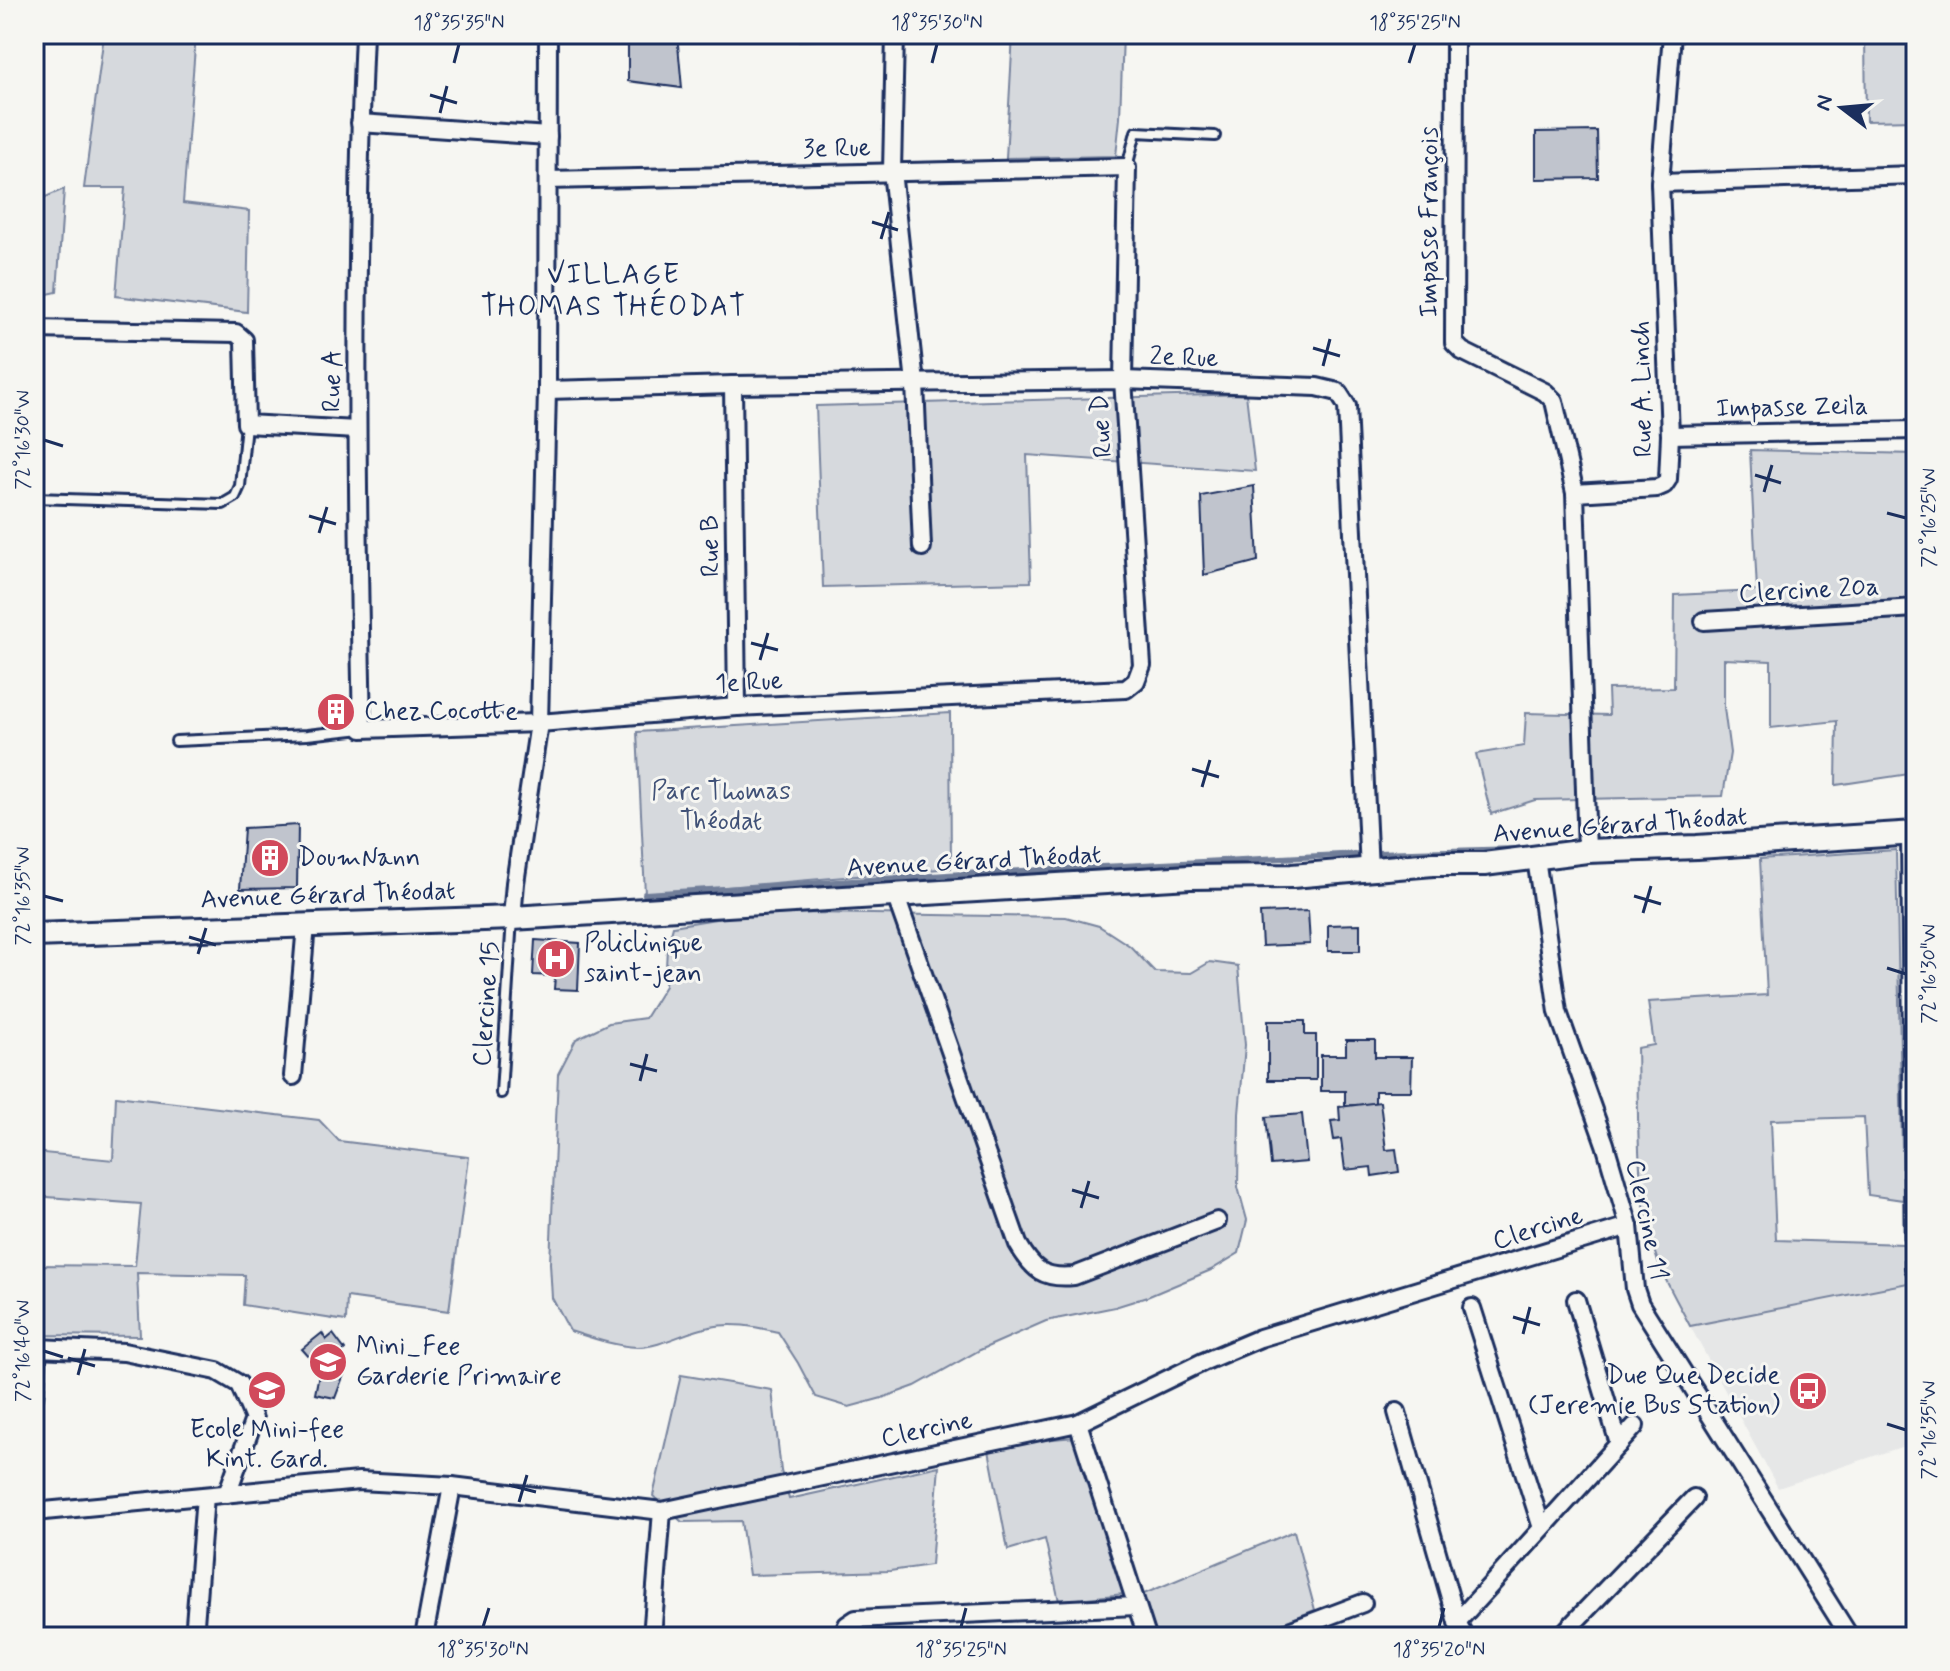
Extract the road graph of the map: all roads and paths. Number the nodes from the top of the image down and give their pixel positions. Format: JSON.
{"nodes":[{"id":1,"x":364,"y":34,"type":"edge"},
{"id":2,"x":548,"y":34,"type":"edge"},
{"id":3,"x":895,"y":34,"type":"edge"},
{"id":4,"x":1456,"y":34,"type":"edge"},
{"id":5,"x":1672,"y":34,"type":"edge"},
{"id":6,"x":360,"y":123,"type":"junction"},
{"id":7,"x":548,"y":136,"type":"junction"},
{"id":8,"x":1215,"y":136,"type":"dead end"},
{"id":9,"x":1127,"y":167,"type":"junction"},
{"id":10,"x":892,"y":171,"type":"junction"},
{"id":11,"x":1916,"y":175,"type":"edge"},
{"id":12,"x":548,"y":180,"type":"junction"},
{"id":13,"x":1660,"y":183,"type":"junction"},
{"id":14,"x":34,"y":329,"type":"edge"},
{"id":15,"x":1123,"y":380,"type":"junction"},
{"id":16,"x":915,"y":383,"type":"junction"},
{"id":17,"x":733,"y":385,"type":"junction"},
{"id":18,"x":547,"y":390,"type":"junction"},
{"id":19,"x":246,"y":424,"type":"junction"},
{"id":20,"x":357,"y":430,"type":"junction"},
{"id":21,"x":1916,"y":430,"type":"edge"},
{"id":22,"x":1670,"y":435,"type":"junction"},
{"id":23,"x":1575,"y":493,"type":"junction"},
{"id":24,"x":34,"y":498,"type":"edge"},
{"id":25,"x":922,"y":547,"type":"dead end"},
{"id":26,"x":1916,"y":608,"type":"edge"},
{"id":27,"x":1704,"y":621,"type":"dead end"},
{"id":28,"x":1136,"y":681,"type":"joint"},
{"id":29,"x":737,"y":707,"type":"junction"},
{"id":30,"x":539,"y":723,"type":"junction"},
{"id":31,"x":362,"y":729,"type":"junction"},
{"id":32,"x":176,"y":741,"type":"dead end"},
{"id":33,"x":1913,"y":833,"type":"edge"},
{"id":34,"x":1587,"y":846,"type":"junction"},
{"id":35,"x":1536,"y":858,"type":"junction"},
{"id":36,"x":1369,"y":870,"type":"junction"},
{"id":37,"x":895,"y":894,"type":"junction"},
{"id":38,"x":512,"y":918,"type":"junction"},
{"id":39,"x":306,"y":925,"type":"junction"},
{"id":40,"x":34,"y":935,"type":"edge"},
{"id":41,"x":293,"y":1076,"type":"dead end"},
{"id":42,"x":501,"y":1093,"type":"dead end"},
{"id":43,"x":1217,"y":1221,"type":"dead end"},
{"id":44,"x":1629,"y":1226,"type":"junction"},
{"id":45,"x":1914,"y":1268,"type":"dead end"},
{"id":46,"x":1576,"y":1300,"type":"dead end"},
{"id":47,"x":1472,"y":1308,"type":"dead end"},
{"id":48,"x":36,"y":1349,"type":"edge"},
{"id":49,"x":34,"y":1397,"type":"edge"},
{"id":50,"x":1397,"y":1412,"type":"dead end"},
{"id":51,"x":1078,"y":1423,"type":"junction"},
{"id":52,"x":1635,"y":1426,"type":"dead end"},
{"id":53,"x":1619,"y":1444,"type":"junction"},
{"id":54,"x":452,"y":1486,"type":"junction"},
{"id":55,"x":227,"y":1494,"type":"junction"},
{"id":56,"x":205,"y":1496,"type":"junction"},
{"id":57,"x":1694,"y":1498,"type":"dead end"},
{"id":58,"x":662,"y":1511,"type":"junction"},
{"id":59,"x":34,"y":1512,"type":"edge"},
{"id":60,"x":1542,"y":1528,"type":"junction"},
{"id":61,"x":1363,"y":1603,"type":"dead end"},
{"id":62,"x":1136,"y":1606,"type":"junction"},
{"id":63,"x":1457,"y":1622,"type":"junction"},
{"id":64,"x":194,"y":1637,"type":"edge"},
{"id":65,"x":424,"y":1637,"type":"edge"},
{"id":66,"x":652,"y":1637,"type":"edge"},
{"id":67,"x":842,"y":1637,"type":"edge"},
{"id":68,"x":1147,"y":1637,"type":"edge"},
{"id":69,"x":1273,"y":1637,"type":"edge"},
{"id":70,"x":1465,"y":1637,"type":"edge"},
{"id":71,"x":1560,"y":1637,"type":"edge"},
{"id":72,"x":1850,"y":1637,"type":"edge"}],
"edges":[{"from":1,"to":6,"type":"street","name":"Rue A"},
{"from":2,"to":7,"type":"street"},
{"from":3,"to":10,"type":"street"},
{"from":4,"to":23,"type":"street","name":"Impasse François"},
{"from":5,"to":13,"type":"street","name":"Rue A. Linch"},
{"from":6,"to":7,"type":"street"},
{"from":6,"to":20,"type":"street","name":"Rue A"},
{"from":7,"to":12,"type":"street"},
{"from":8,"to":9,"type":"lane"},
{"from":9,"to":10,"type":"street","name":"3e Rue"},
{"from":9,"to":15,"type":"street","name":"Rue D"},
{"from":10,"to":12,"type":"street","name":"3e Rue"},
{"from":10,"to":16,"type":"street"},
{"from":11,"to":13,"type":"street"},
{"from":12,"to":18,"type":"street"},
{"from":13,"to":22,"type":"street","name":"Rue A. Linch"},
{"from":14,"to":19,"type":"street"},
{"from":15,"to":16,"type":"street","name":"2e Rue"},
{"from":15,"to":28,"type":"street","name":"Rue D"},
{"from":15,"to":36,"type":"street","name":"2e Rue"},
{"from":16,"to":17,"type":"street","name":"2e Rue"},
{"from":16,"to":25,"type":"street"},
{"from":17,"to":18,"type":"street","name":"2e Rue"},
{"from":17,"to":29,"type":"street","name":"Rue B"},
{"from":18,"to":30,"type":"street"},
{"from":19,"to":20,"type":"street"},
{"from":19,"to":24,"type":"lane"},
{"from":20,"to":31,"type":"street","name":"Rue A"},
{"from":21,"to":22,"type":"street","name":"Impasse Zeila"},
{"from":22,"to":23,"type":"street","name":"Rue A. Linch"},
{"from":23,"to":34,"type":"street"},
{"from":26,"to":27,"type":"street","name":"Clercine 20a"},
{"from":28,"to":29,"type":"street","name":"1e Rue"},
{"from":29,"to":30,"type":"street","name":"1e Rue"},
{"from":30,"to":31,"type":"street","name":"1e Rue"},
{"from":30,"to":38,"type":"street"},
{"from":31,"to":32,"type":"lane"},
{"from":33,"to":34,"type":"street","name":"Avenue Gérard Théodat"},
{"from":33,"to":45,"type":"street"},
{"from":34,"to":35,"type":"street","name":"Avenue Gérard Théodat"},
{"from":35,"to":36,"type":"street","name":"Avenue Gérard Théodat"},
{"from":35,"to":44,"type":"street","name":"Clercine 11"},
{"from":36,"to":37,"type":"street","name":"Avenue Gérard Théodat"},
{"from":37,"to":38,"type":"street","name":"Avenue Gérard Théodat"},
{"from":37,"to":43,"type":"street"},
{"from":38,"to":39,"type":"street","name":"Avenue Gérard Théodat"},
{"from":38,"to":42,"type":"lane","name":"Clercine 15"},
{"from":39,"to":40,"type":"street","name":"Avenue Gérard Théodat"},
{"from":39,"to":41,"type":"street"},
{"from":44,"to":51,"type":"street","name":"Clercine"},
{"from":44,"to":72,"type":"street","name":"Clercine 11"},
{"from":46,"to":53,"type":"street"},
{"from":47,"to":60,"type":"street"},
{"from":48,"to":49,"type":"street"},
{"from":48,"to":55,"type":"street"},
{"from":50,"to":63,"type":"street"},
{"from":51,"to":58,"type":"street","name":"Clercine"},
{"from":51,"to":62,"type":"street"},
{"from":52,"to":53,"type":"street"},
{"from":53,"to":60,"type":"street"},
{"from":54,"to":55,"type":"street","name":"Clercine"},
{"from":54,"to":58,"type":"street","name":"Clercine"},
{"from":54,"to":65,"type":"street"},
{"from":55,"to":56,"type":"street","name":"Clercine"},
{"from":56,"to":59,"type":"street","name":"Clercine"},
{"from":56,"to":64,"type":"street"},
{"from":57,"to":71,"type":"street"},
{"from":58,"to":66,"type":"street"},
{"from":60,"to":63,"type":"street"},
{"from":61,"to":69,"type":"street"},
{"from":62,"to":67,"type":"street"},
{"from":62,"to":68,"type":"street"},
{"from":63,"to":70,"type":"street"}]}
